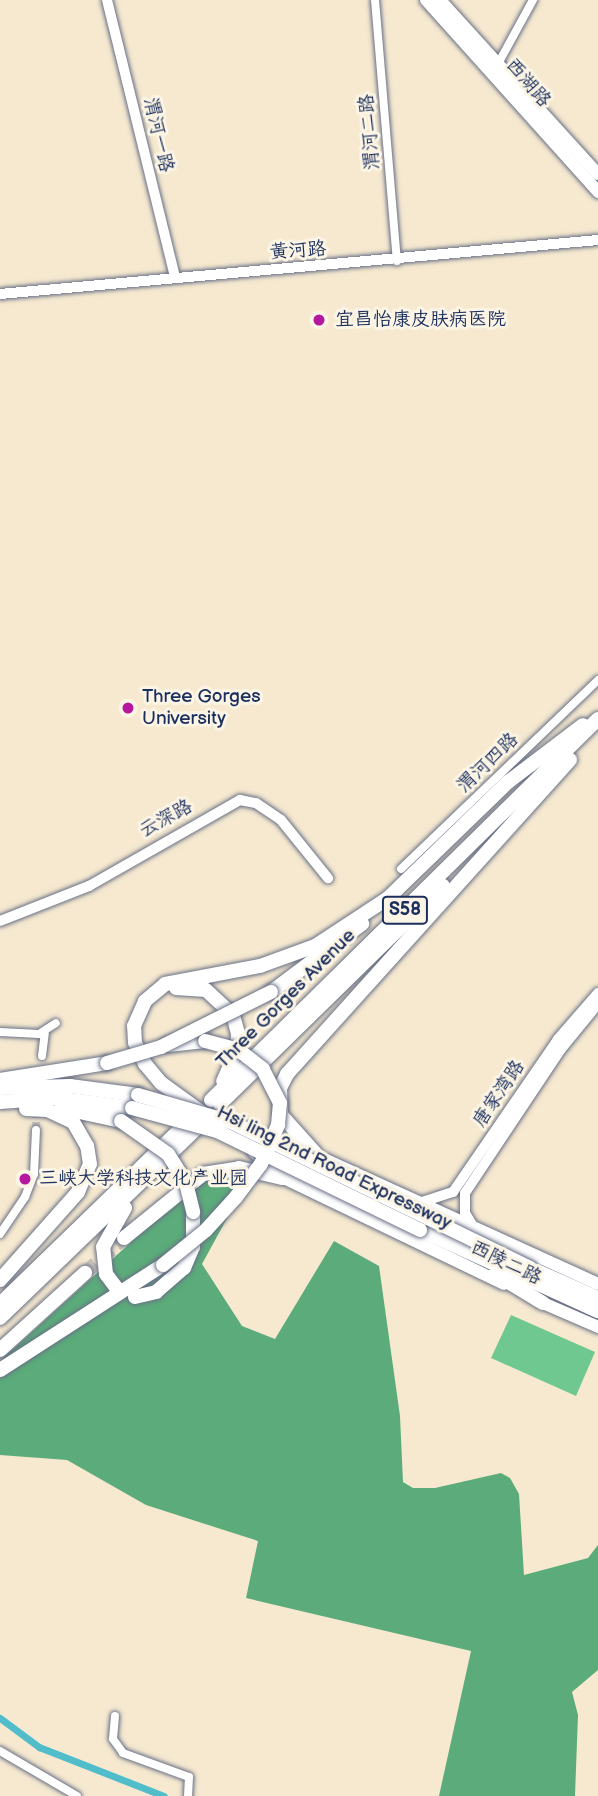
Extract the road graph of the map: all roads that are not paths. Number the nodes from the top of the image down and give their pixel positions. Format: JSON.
{"nodes":[{"id":1,"x":107,"y":0,"type":"edge"},
{"id":2,"x":375,"y":0,"type":"edge"},
{"id":3,"x":426,"y":0,"type":"edge"},
{"id":4,"x":440,"y":0,"type":"edge"},
{"id":5,"x":533,"y":0,"type":"edge"},
{"id":6,"x":499,"y":62,"type":"junction"},
{"id":7,"x":598,"y":174,"type":"edge"},
{"id":8,"x":598,"y":192,"type":"edge"},
{"id":9,"x":598,"y":240,"type":"edge"},
{"id":10,"x":397,"y":261,"type":"junction"},
{"id":11,"x":175,"y":277,"type":"junction"},
{"id":12,"x":0,"y":294,"type":"edge"},
{"id":13,"x":598,"y":680,"type":"edge"},
{"id":14,"x":598,"y":717,"type":"edge"},
{"id":15,"x":598,"y":733,"type":"edge"},
{"id":16,"x":570,"y":760,"type":"junction"},
{"id":17,"x":401,"y":869,"type":"dead end"},
{"id":18,"x":328,"y":878,"type":"dead end"},
{"id":19,"x":391,"y":896,"type":"junction"},
{"id":20,"x":0,"y":921,"type":"edge"},
{"id":21,"x":598,"y":993,"type":"edge"},
{"id":22,"x":598,"y":1004,"type":"edge"},
{"id":23,"x":57,"y":1024,"type":"dead end"},
{"id":24,"x":0,"y":1032,"type":"edge"},
{"id":25,"x":45,"y":1032,"type":"junction"},
{"id":26,"x":161,"y":1047,"type":"junction"},
{"id":27,"x":42,"y":1056,"type":"dead end"},
{"id":28,"x":0,"y":1080,"type":"edge"},
{"id":29,"x":0,"y":1088,"type":"edge"},
{"id":30,"x":135,"y":1101,"type":"junction"},
{"id":31,"x":0,"y":1102,"type":"edge"},
{"id":32,"x":215,"y":1103,"type":"junction"},
{"id":33,"x":26,"y":1109,"type":"junction"},
{"id":34,"x":0,"y":1112,"type":"edge"},
{"id":35,"x":199,"y":1118,"type":"junction"},
{"id":36,"x":36,"y":1130,"type":"tunnel mouth"},
{"id":37,"x":244,"y":1142,"type":"junction"},
{"id":38,"x":291,"y":1144,"type":"joint"},
{"id":39,"x":180,"y":1145,"type":"junction"},
{"id":40,"x":316,"y":1154,"type":"junction"},
{"id":41,"x":351,"y":1171,"type":"junction"},
{"id":42,"x":284,"y":1178,"type":"junction"},
{"id":43,"x":422,"y":1202,"type":"junction"},
{"id":44,"x":345,"y":1207,"type":"junction"},
{"id":45,"x":474,"y":1228,"type":"junction"},
{"id":46,"x":0,"y":1234,"type":"edge"},
{"id":47,"x":124,"y":1238,"type":"tunnel mouth"},
{"id":48,"x":449,"y":1246,"type":"junction"},
{"id":49,"x":85,"y":1273,"type":"tunnel mouth"},
{"id":50,"x":0,"y":1280,"type":"edge"},
{"id":51,"x":598,"y":1283,"type":"edge"},
{"id":52,"x":118,"y":1290,"type":"dead end"},
{"id":53,"x":598,"y":1296,"type":"edge"},
{"id":54,"x":135,"y":1297,"type":"dead end"},
{"id":55,"x":543,"y":1303,"type":"junction"},
{"id":56,"x":0,"y":1304,"type":"edge"},
{"id":57,"x":598,"y":1311,"type":"edge"},
{"id":58,"x":0,"y":1318,"type":"edge"},
{"id":59,"x":598,"y":1327,"type":"edge"},
{"id":60,"x":0,"y":1350,"type":"edge"},
{"id":61,"x":0,"y":1370,"type":"edge"},
{"id":62,"x":115,"y":1716,"type":"dead end"},
{"id":63,"x":0,"y":1751,"type":"edge"},
{"id":64,"x":77,"y":1796,"type":"edge"},
{"id":65,"x":188,"y":1796,"type":"edge"}],
"edges":[{"from":1,"to":11,"type":"main road","name":"渭河一路"},
{"from":2,"to":10,"type":"street","name":"渭河二路"},
{"from":3,"to":8,"type":"main road","name":"西湖路"},
{"from":4,"to":6,"type":"main road","name":"西湖路"},
{"from":5,"to":6,"type":"street"},
{"from":6,"to":7,"type":"main road","name":"西湖路"},
{"from":9,"to":10,"type":"main road","name":"黄河路"},
{"from":10,"to":11,"type":"main road","name":"黄河路"},
{"from":11,"to":12,"type":"main road","name":"黄河路"},
{"from":13,"to":17,"type":"street","name":"渭河四路"},
{"from":14,"to":19,"type":"highway"},
{"from":14,"to":32,"type":"highway","name":"Three Gorges Avenue","number":"S58"},
{"from":15,"to":16,"type":"highway","name":"Three Gorges Avenue","number":"S58"},
{"from":16,"to":32,"type":"highway","name":"Three Gorges Avenue","number":"S58"},
{"from":16,"to":40,"type":"highway"},
{"from":18,"to":20,"type":"main road","name":"云深路"},
{"from":19,"to":26,"type":"highway","bridge":true},
{"from":19,"to":37,"type":"highway"},
{"from":21,"to":43,"type":"main road","name":"唐家湾路"},
{"from":22,"to":45,"type":"main road","name":"唐家湾路"},
{"from":23,"to":25,"type":"street"},
{"from":24,"to":25,"type":"street"},
{"from":25,"to":27,"type":"street"},
{"from":26,"to":28,"type":"highway","bridge":true},
{"from":26,"to":61,"type":"highway","bridge":true},
{"from":29,"to":30,"type":"highway","name":"Hsi ling 2nd Road Expressway"},
{"from":30,"to":31,"type":"highway","name":"Hsi ling 2nd Road Expressway"},
{"from":30,"to":37,"type":"highway","name":"Hsi ling 2nd Road Expressway","bridge":true},
{"from":30,"to":53,"type":"highway","name":"Hsi ling 2nd Road Expressway","bridge":true},
{"from":32,"to":35,"type":"highway","name":"Three Gorges Avenue","number":"S58"},
{"from":32,"to":38,"type":"highway"},
{"from":33,"to":34,"type":"highway"},
{"from":33,"to":50,"type":"highway"},
{"from":33,"to":54,"type":"highway","bridge":true},
{"from":35,"to":39,"type":"highway","name":"Three Gorges Avenue","number":"S58"},
{"from":35,"to":56,"type":"highway","name":"Three Gorges Avenue","number":"S58"},
{"from":36,"to":46,"type":"street"},
{"from":37,"to":42,"type":"highway"},
{"from":37,"to":48,"type":"highway","name":"Hsi ling 2nd Road Expressway","bridge":true},
{"from":38,"to":40,"type":"main road","name":"西陵二路"},
{"from":39,"to":52,"type":"highway"},
{"from":39,"to":58,"type":"highway","name":"Three Gorges Avenue","number":"S58"},
{"from":40,"to":41,"type":"main road","name":"西陵二路"},
{"from":41,"to":43,"type":"main road","name":"西陵二路"},
{"from":41,"to":44,"type":"main road"},
{"from":42,"to":44,"type":"main road","name":"西陵二路"},
{"from":42,"to":47,"type":"highway"},
{"from":43,"to":45,"type":"main road","name":"西陵二路"},
{"from":44,"to":55,"type":"main road","name":"西陵二路"},
{"from":45,"to":51,"type":"main road","name":"西陵二路"},
{"from":48,"to":55,"type":"highway"},
{"from":48,"to":57,"type":"highway","name":"Hsi ling 2nd Road Expressway"},
{"from":49,"to":60,"type":"highway"},
{"from":55,"to":59,"type":"main road","name":"西陵二路"},
{"from":62,"to":65,"type":"street"},
{"from":63,"to":64,"type":"street"}]}
